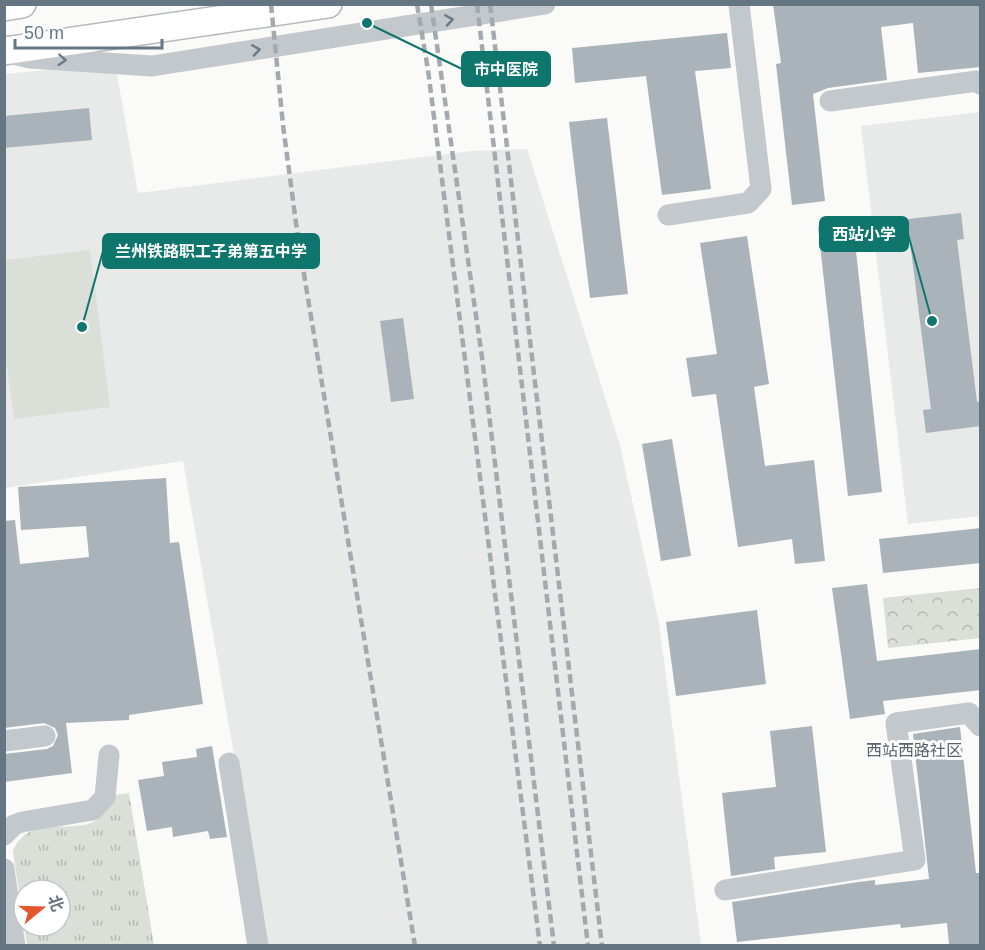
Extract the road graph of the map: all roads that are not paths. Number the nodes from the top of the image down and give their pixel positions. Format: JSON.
{"nodes":[{"id":1,"x":22,"y":4,"type":"edge"},
{"id":2,"x":328,"y":4,"type":"edge"},
{"id":3,"x":545,"y":4,"type":"edge"},
{"id":4,"x":739,"y":4,"type":"edge"},
{"id":5,"x":4,"y":7,"type":"edge"},
{"id":6,"x":4,"y":51,"type":"edge"},
{"id":7,"x":981,"y":84,"type":"edge"},
{"id":8,"x":830,"y":101,"type":"dead end"},
{"id":9,"x":668,"y":215,"type":"dead end"},
{"id":10,"x":981,"y":726,"type":"edge"},
{"id":11,"x":45,"y":736,"type":"dead end"},
{"id":12,"x":4,"y":741,"type":"edge"},
{"id":13,"x":109,"y":755,"type":"dead end"},
{"id":14,"x":229,"y":763,"type":"dead end"},
{"id":15,"x":4,"y":835,"type":"edge"},
{"id":16,"x":4,"y":869,"type":"edge"},
{"id":17,"x":725,"y":890,"type":"dead end"},
{"id":18,"x":15,"y":945,"type":"edge"},
{"id":19,"x":258,"y":945,"type":"edge"}],
"edges":[{"from":1,"to":5,"type":"main road"},
{"from":2,"to":6,"type":"main road"},
{"from":6,"to":3,"type":"street","one_way":true},
{"from":4,"to":9,"type":"street"},
{"from":7,"to":8,"type":"street"},
{"from":10,"to":17,"type":"street"},
{"from":11,"to":12,"type":"street"},
{"from":13,"to":15,"type":"street"},
{"from":14,"to":19,"type":"street"},
{"from":16,"to":18,"type":"street"}]}
